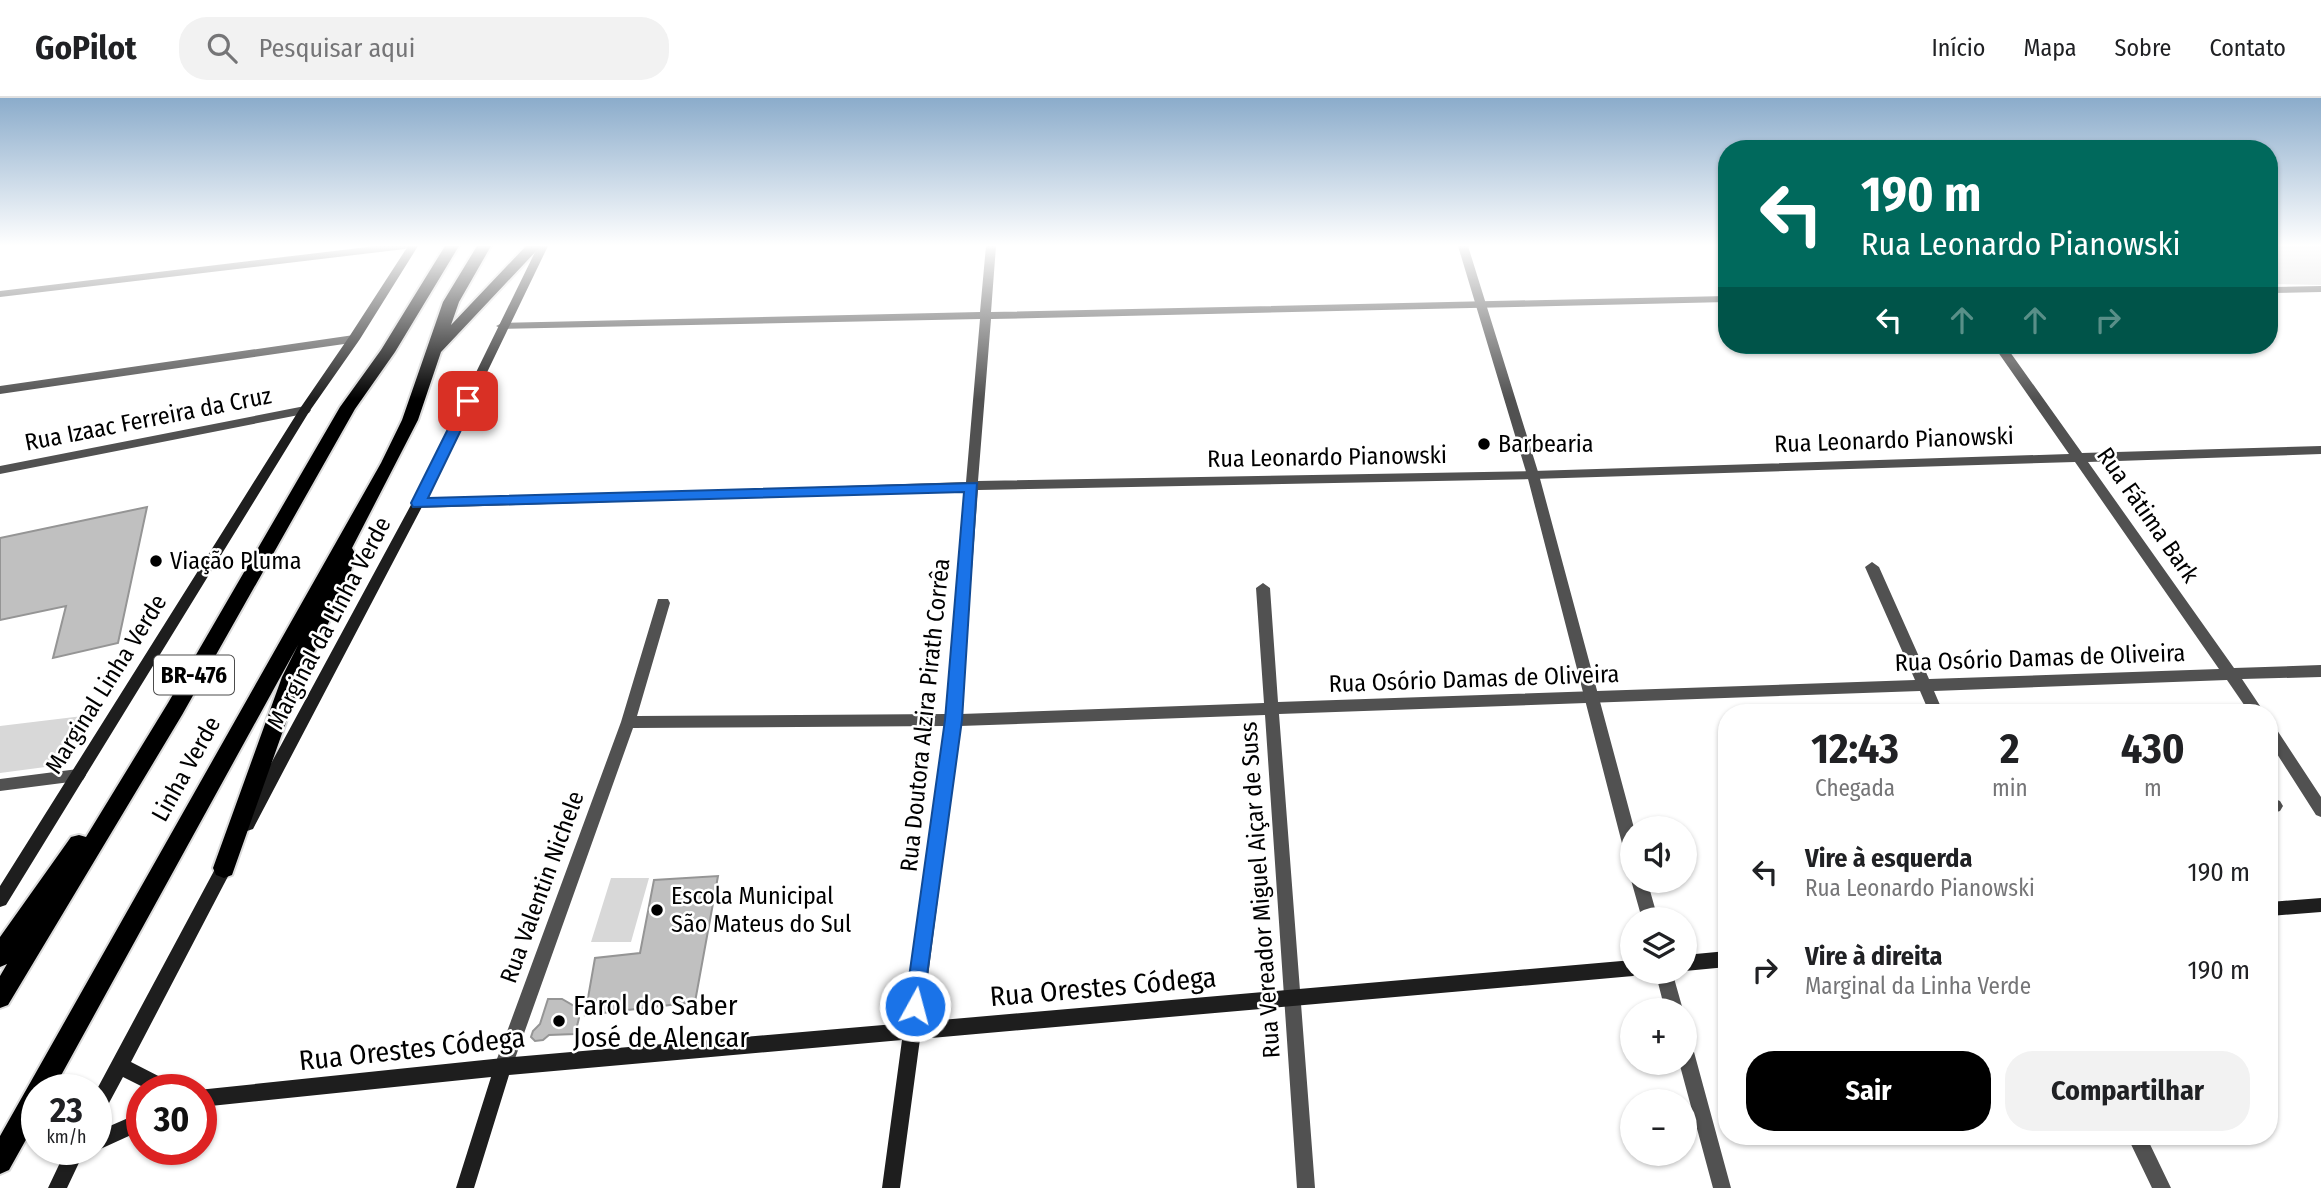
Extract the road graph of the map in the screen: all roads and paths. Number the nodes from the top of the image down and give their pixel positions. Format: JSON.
{"nodes":[{"id":1,"x":380,"y":297,"type":"edge"},
{"id":2,"x":421,"y":297,"type":"edge"},
{"id":3,"x":454,"y":297,"type":"edge"},
{"id":4,"x":486,"y":297,"type":"edge"},
{"id":5,"x":517,"y":297,"type":"edge"},
{"id":6,"x":987,"y":297,"type":"edge"},
{"id":7,"x":1480,"y":297,"type":"edge"},
{"id":8,"x":1718,"y":299,"type":"edge"},
{"id":9,"x":1482,"y":304,"type":"junction"},
{"id":10,"x":986,"y":315,"type":"junction"},
{"id":11,"x":502,"y":326,"type":"junction"},
{"id":12,"x":354,"y":339,"type":"junction"},
{"id":13,"x":2005,"y":354,"type":"edge"},
{"id":14,"x":430,"y":356,"type":"junction"},
{"id":15,"x":0,"y":390,"type":"edge"},
{"id":16,"x":305,"y":410,"type":"junction"},
{"id":17,"x":2321,"y":450,"type":"edge"},
{"id":18,"x":2079,"y":457,"type":"junction"},
{"id":19,"x":0,"y":470,"type":"edge"},
{"id":20,"x":1533,"y":475,"type":"junction"},
{"id":21,"x":972,"y":486,"type":"junction"},
{"id":22,"x":418,"y":503,"type":"junction"},
{"id":23,"x":351,"y":530,"type":"junction"},
{"id":24,"x":1872,"y":567,"type":"dead end"},
{"id":25,"x":1263,"y":588,"type":"dead end"},
{"id":26,"x":663,"y":603,"type":"dead end"},
{"id":27,"x":2321,"y":671,"type":"edge"},
{"id":28,"x":2232,"y":674,"type":"junction"},
{"id":29,"x":1923,"y":684,"type":"junction"},
{"id":30,"x":1591,"y":698,"type":"junction"},
{"id":31,"x":1932,"y":704,"type":"edge"},
{"id":32,"x":2252,"y":704,"type":"edge"},
{"id":33,"x":175,"y":709,"type":"junction"},
{"id":34,"x":1271,"y":709,"type":"junction"},
{"id":35,"x":953,"y":720,"type":"junction"},
{"id":36,"x":628,"y":722,"type":"junction"},
{"id":37,"x":2278,"y":743,"type":"edge"},
{"id":38,"x":78,"y":775,"type":"junction"},
{"id":39,"x":0,"y":785,"type":"edge"},
{"id":40,"x":2321,"y":810,"type":"edge"},
{"id":41,"x":1623,"y":816,"type":"edge"},
{"id":42,"x":224,"y":867,"type":"junction"},
{"id":43,"x":0,"y":900,"type":"edge"},
{"id":44,"x":2321,"y":905,"type":"edge"},
{"id":45,"x":2278,"y":908,"type":"edge"},
{"id":46,"x":0,"y":956,"type":"edge"},
{"id":47,"x":1718,"y":960,"type":"edge"},
{"id":48,"x":1697,"y":962,"type":"edge"},
{"id":49,"x":1620,"y":969,"type":"edge"},
{"id":50,"x":0,"y":997,"type":"edge"},
{"id":51,"x":1292,"y":998,"type":"junction"},
{"id":52,"x":912,"y":1032,"type":"junction"},
{"id":53,"x":119,"y":1066,"type":"junction"},
{"id":54,"x":503,"y":1067,"type":"junction"},
{"id":55,"x":49,"y":1074,"type":"edge"},
{"id":56,"x":135,"y":1074,"type":"edge"},
{"id":57,"x":1691,"y":1075,"type":"edge"},
{"id":58,"x":112,"y":1079,"type":"edge"},
{"id":59,"x":217,"y":1096,"type":"edge"},
{"id":60,"x":21,"y":1124,"type":"edge"},
{"id":61,"x":2140,"y":1145,"type":"edge"},
{"id":62,"x":0,"y":1161,"type":"edge"},
{"id":63,"x":69,"y":1165,"type":"edge"},
{"id":64,"x":57,"y":1188,"type":"edge"},
{"id":65,"x":466,"y":1188,"type":"edge"},
{"id":66,"x":891,"y":1188,"type":"edge"},
{"id":67,"x":1306,"y":1188,"type":"edge"},
{"id":68,"x":1722,"y":1188,"type":"edge"},
{"id":69,"x":2161,"y":1188,"type":"edge"}],
"edges":[{"from":1,"to":12,"type":"main road","name":"Marginal Linha Verde"},
{"from":2,"to":33,"type":"highway","name":"Linha Verde","number":"BR-476"},
{"from":3,"to":14,"type":"highway","name":"Linha Verde","number":"BR-476"},
{"from":4,"to":14,"type":"highway"},
{"from":5,"to":11,"type":"main road","name":"Marginal da Linha Verde"},
{"from":6,"to":10,"type":"street","name":"Rua Doutora Alzira Pirath Corrêa"},
{"from":7,"to":9,"type":"street"},
{"from":8,"to":9,"type":"street"},
{"from":9,"to":10,"type":"street"},
{"from":9,"to":20,"type":"street"},
{"from":10,"to":11,"type":"street"},
{"from":10,"to":21,"type":"street","name":"Rua Doutora Alzira Pirath Corrêa"},
{"from":11,"to":22,"type":"main road","name":"Marginal da Linha Verde"},
{"from":12,"to":15,"type":"street"},
{"from":12,"to":16,"type":"main road","name":"Marginal Linha Verde"},
{"from":13,"to":18,"type":"street","name":"Rua Fátima Bark"},
{"from":14,"to":23,"type":"highway","name":"Linha Verde","number":"BR-476"},
{"from":16,"to":19,"type":"street","name":"Rua Izaac Ferreira da Cruz"},
{"from":16,"to":38,"type":"main road","name":"Marginal Linha Verde"},
{"from":17,"to":18,"type":"street","name":"Rua Leonardo Pianowski"},
{"from":18,"to":20,"type":"street","name":"Rua Leonardo Pianowski"},
{"from":18,"to":28,"type":"street","name":"Rua Fátima Bark"},
{"from":20,"to":21,"type":"street","name":"Rua Leonardo Pianowski"},
{"from":20,"to":30,"type":"street"},
{"from":21,"to":22,"type":"street","name":"Rua Leonardo Pianowski"},
{"from":21,"to":35,"type":"street","name":"Rua Doutora Alzira Pirath Corrêa"},
{"from":22,"to":42,"type":"main road","name":"Marginal da Linha Verde"},
{"from":23,"to":42,"type":"highway"},
{"from":23,"to":55,"type":"highway","name":"Linha Verde","number":"BR-476"},
{"from":24,"to":29,"type":"street"},
{"from":25,"to":34,"type":"street","name":"Rua Vereador Miguel Aiçar de Suss"},
{"from":26,"to":36,"type":"street","name":"Rua Valentin Nichele"},
{"from":27,"to":28,"type":"street","name":"Rua Osório Damas de Oliveira"},
{"from":28,"to":29,"type":"street","name":"Rua Osório Damas de Oliveira"},
{"from":28,"to":32,"type":"street","name":"Rua Fátima Bark"},
{"from":29,"to":30,"type":"street","name":"Rua Osório Damas de Oliveira"},
{"from":29,"to":31,"type":"street"},
{"from":30,"to":34,"type":"street","name":"Rua Osório Damas de Oliveira"},
{"from":30,"to":41,"type":"street"},
{"from":33,"to":46,"type":"highway"},
{"from":33,"to":50,"type":"highway","name":"Linha Verde","number":"BR-476"},
{"from":34,"to":35,"type":"street","name":"Rua Osório Damas de Oliveira"},
{"from":34,"to":51,"type":"street","name":"Rua Vereador Miguel Aiçar de Suss"},
{"from":35,"to":36,"type":"street","name":"Rua Osório Damas de Oliveira"},
{"from":35,"to":52,"type":"street","name":"Rua Doutora Alzira Pirath Corrêa"},
{"from":36,"to":54,"type":"street","name":"Rua Valentin Nichele"},
{"from":37,"to":40,"type":"street"},
{"from":38,"to":39,"type":"street"},
{"from":38,"to":43,"type":"main road","name":"Marginal Linha Verde"},
{"from":42,"to":53,"type":"main road"},
{"from":44,"to":45,"type":"main road"},
{"from":47,"to":48,"type":"main road"},
{"from":49,"to":51,"type":"main road","name":"Rua Orestes Códega"},
{"from":51,"to":52,"type":"main road","name":"Rua Orestes Códega"},
{"from":51,"to":67,"type":"street","name":"Rua Vereador Miguel Aiçar de Suss"},
{"from":52,"to":54,"type":"main road","name":"Rua Orestes Códega"},
{"from":52,"to":66,"type":"main road","name":"Rua Doutora Alzira Pirath Corrêa"},
{"from":53,"to":56,"type":"main road"},
{"from":53,"to":58,"type":"main road"},
{"from":54,"to":59,"type":"main road","name":"Rua Orestes Códega"},
{"from":54,"to":65,"type":"main road","name":"Rua Valentin Nichele"},
{"from":57,"to":68,"type":"street"},
{"from":60,"to":62,"type":"highway"},
{"from":61,"to":69,"type":"street"},
{"from":63,"to":64,"type":"main road"}]}
